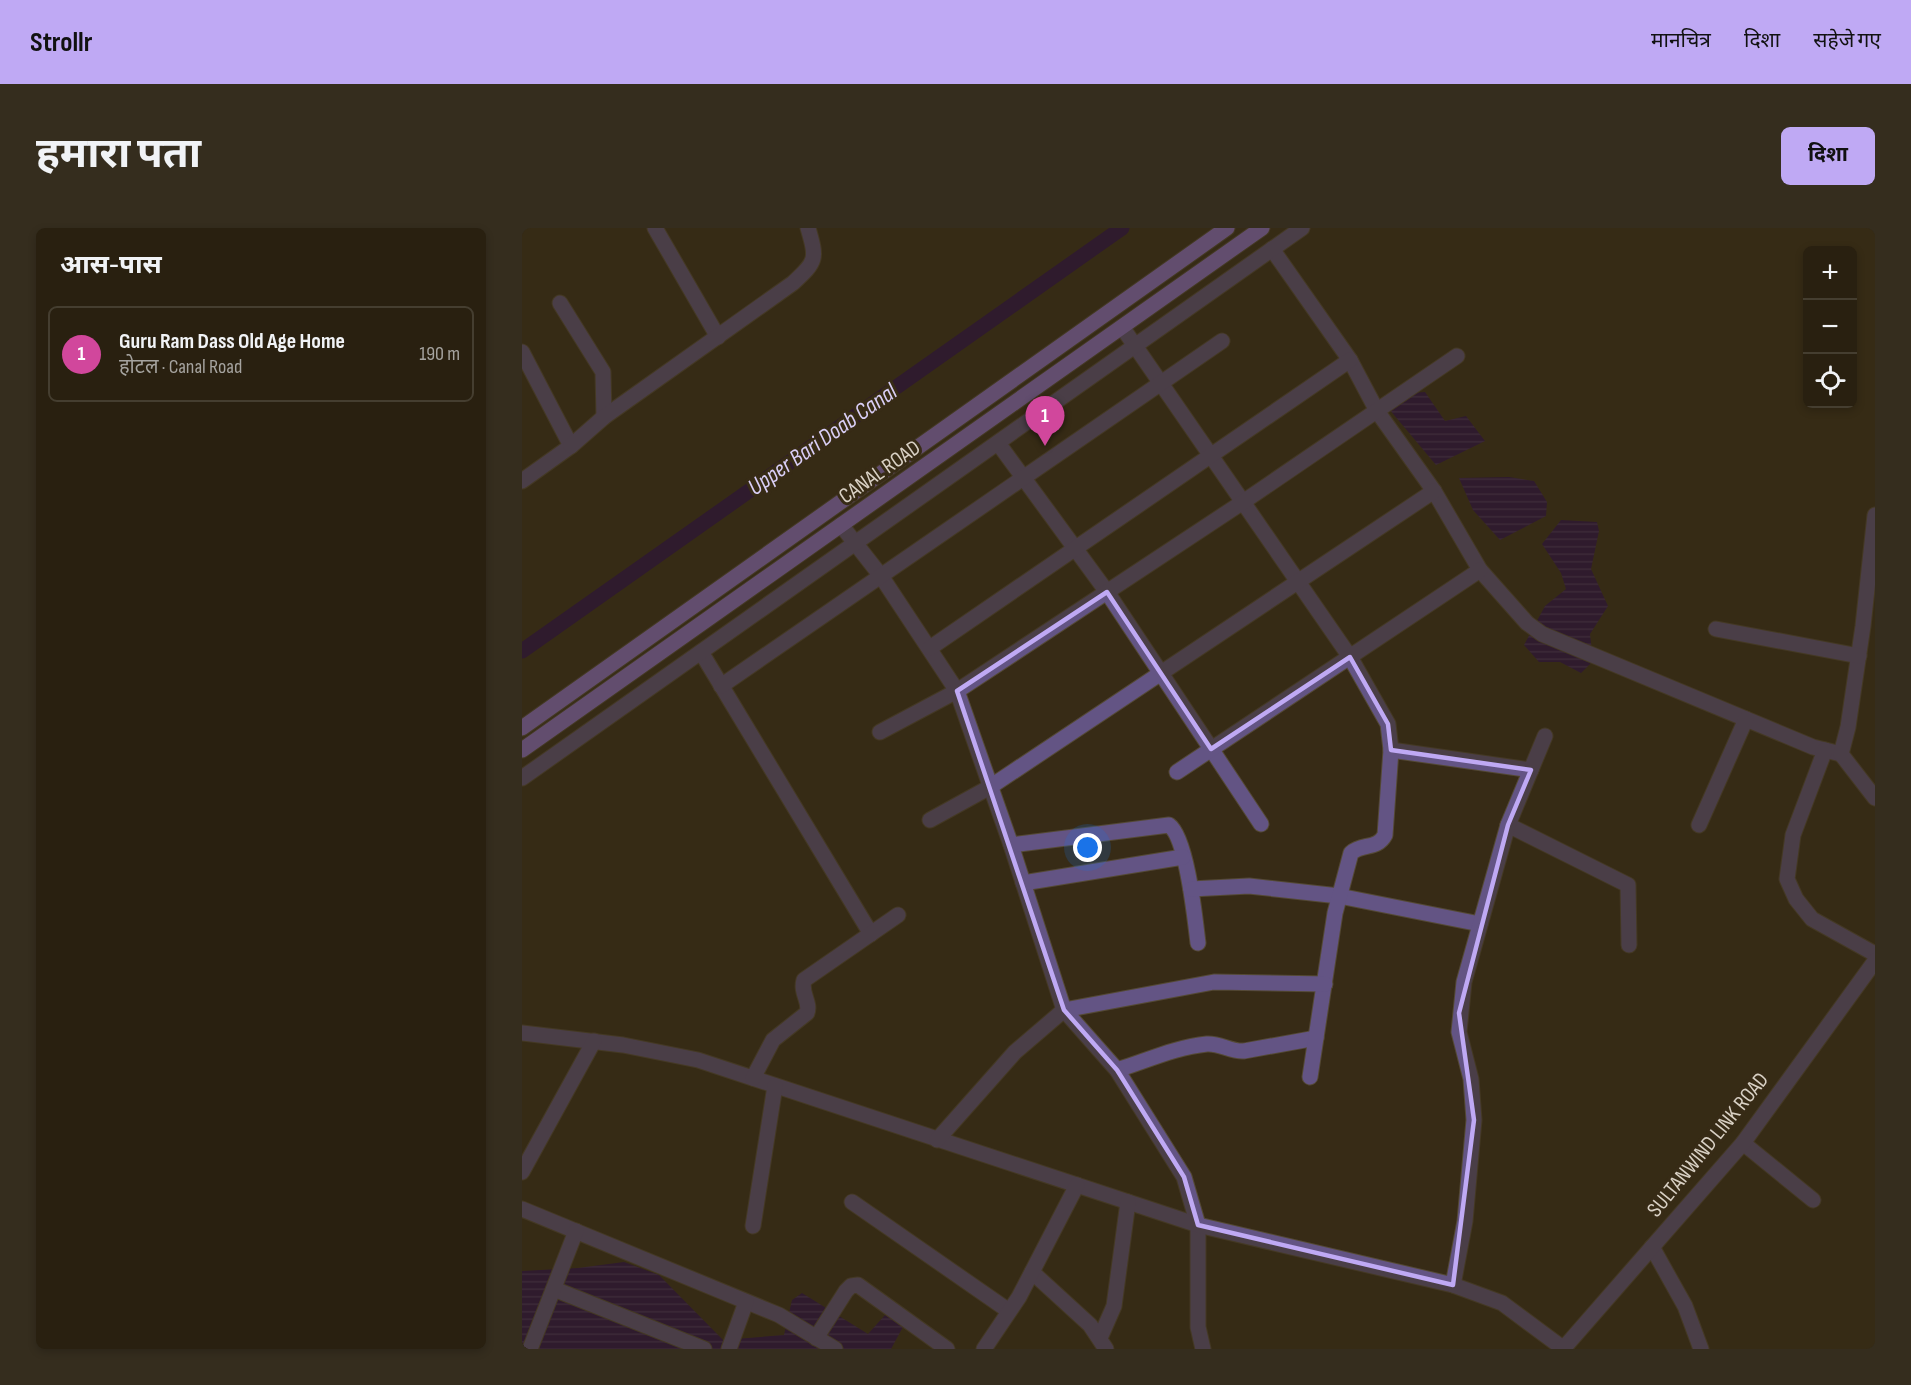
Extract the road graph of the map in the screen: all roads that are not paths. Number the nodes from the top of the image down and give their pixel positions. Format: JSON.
{"nodes":[{"id":1,"x":656,"y":228,"type":"edge"},
{"id":2,"x":808,"y":228,"type":"edge"},
{"id":3,"x":1227,"y":228,"type":"edge"},
{"id":4,"x":1262,"y":228,"type":"edge"},
{"id":5,"x":1302,"y":228,"type":"edge"},
{"id":6,"x":1272,"y":249,"type":"junction"},
{"id":7,"x":560,"y":303,"type":"dead end"},
{"id":8,"x":1122,"y":327,"type":"junction"},
{"id":9,"x":718,"y":337,"type":"junction"},
{"id":10,"x":1222,"y":341,"type":"dead end"},
{"id":11,"x":1136,"y":346,"type":"junction"},
{"id":12,"x":522,"y":352,"type":"edge"},
{"id":13,"x":1457,"y":357,"type":"dead end"},
{"id":14,"x":1350,"y":360,"type":"junction"},
{"id":15,"x":1161,"y":383,"type":"junction"},
{"id":16,"x":1377,"y":411,"type":"junction"},
{"id":17,"x":604,"y":417,"type":"junction"},
{"id":18,"x":998,"y":443,"type":"junction"},
{"id":19,"x":571,"y":446,"type":"junction"},
{"id":20,"x":1212,"y":457,"type":"junction"},
{"id":21,"x":1023,"y":477,"type":"junction"},
{"id":22,"x":522,"y":481,"type":"edge"},
{"id":23,"x":1434,"y":491,"type":"junction"},
{"id":24,"x":1243,"y":502,"type":"junction"},
{"id":25,"x":1875,"y":515,"type":"edge"},
{"id":26,"x":841,"y":525,"type":"junction"},
{"id":27,"x":856,"y":542,"type":"junction"},
{"id":28,"x":1076,"y":550,"type":"junction"},
{"id":29,"x":1480,"y":570,"type":"junction"},
{"id":30,"x":881,"y":576,"type":"junction"},
{"id":31,"x":1298,"y":582,"type":"junction"},
{"id":32,"x":1107,"y":592,"type":"junction"},
{"id":33,"x":1716,"y":629,"type":"dead end"},
{"id":34,"x":930,"y":648,"type":"junction"},
{"id":35,"x":701,"y":652,"type":"junction"},
{"id":36,"x":1859,"y":656,"type":"junction"},
{"id":37,"x":1350,"y":657,"type":"junction"},
{"id":38,"x":1160,"y":674,"type":"junction"},
{"id":39,"x":721,"y":686,"type":"junction"},
{"id":40,"x":957,"y":691,"type":"junction"},
{"id":41,"x":1746,"y":719,"type":"junction"},
{"id":42,"x":522,"y":728,"type":"edge"},
{"id":43,"x":880,"y":732,"type":"dead end"},
{"id":44,"x":1545,"y":736,"type":"dead end"},
{"id":45,"x":1211,"y":749,"type":"junction"},
{"id":46,"x":522,"y":750,"type":"edge"},
{"id":47,"x":1391,"y":750,"type":"junction"},
{"id":48,"x":1825,"y":750,"type":"junction"},
{"id":49,"x":1841,"y":754,"type":"junction"},
{"id":50,"x":1530,"y":770,"type":"junction"},
{"id":51,"x":1177,"y":772,"type":"dead end"},
{"id":52,"x":522,"y":778,"type":"edge"},
{"id":53,"x":990,"y":787,"type":"junction"},
{"id":54,"x":1875,"y":798,"type":"edge"},
{"id":55,"x":930,"y":820,"type":"dead end"},
{"id":56,"x":1261,"y":824,"type":"dead end"},
{"id":57,"x":1508,"y":825,"type":"junction"},
{"id":58,"x":1699,"y":825,"type":"dead end"},
{"id":59,"x":1011,"y":845,"type":"junction"},
{"id":60,"x":1183,"y":857,"type":"junction"},
{"id":61,"x":1023,"y":883,"type":"junction"},
{"id":62,"x":1191,"y":889,"type":"junction"},
{"id":63,"x":1339,"y":896,"type":"junction"},
{"id":64,"x":898,"y":915,"type":"dead end"},
{"id":65,"x":1480,"y":924,"type":"junction"},
{"id":66,"x":871,"y":934,"type":"junction"},
{"id":67,"x":1198,"y":943,"type":"dead end"},
{"id":68,"x":1629,"y":945,"type":"dead end"},
{"id":69,"x":1875,"y":954,"type":"edge"},
{"id":70,"x":1875,"y":961,"type":"edge"},
{"id":71,"x":1324,"y":984,"type":"junction"},
{"id":72,"x":1064,"y":1010,"type":"junction"},
{"id":73,"x":522,"y":1033,"type":"edge"},
{"id":74,"x":1316,"y":1038,"type":"junction"},
{"id":75,"x":594,"y":1041,"type":"junction"},
{"id":76,"x":1116,"y":1070,"type":"junction"},
{"id":77,"x":1310,"y":1077,"type":"dead end"},
{"id":78,"x":753,"y":1078,"type":"junction"},
{"id":79,"x":775,"y":1086,"type":"junction"},
{"id":80,"x":937,"y":1140,"type":"junction"},
{"id":81,"x":1743,"y":1143,"type":"junction"},
{"id":82,"x":526,"y":1153,"type":"edge"},
{"id":83,"x":522,"y":1172,"type":"edge"},
{"id":84,"x":1077,"y":1185,"type":"junction"},
{"id":85,"x":1813,"y":1200,"type":"dead end"},
{"id":86,"x":852,"y":1202,"type":"dead end"},
{"id":87,"x":1128,"y":1202,"type":"junction"},
{"id":88,"x":522,"y":1209,"type":"edge"},
{"id":89,"x":1198,"y":1225,"type":"junction"},
{"id":90,"x":753,"y":1226,"type":"dead end"},
{"id":91,"x":576,"y":1231,"type":"junction"},
{"id":92,"x":1652,"y":1247,"type":"junction"},
{"id":93,"x":1032,"y":1272,"type":"junction"},
{"id":94,"x":1453,"y":1285,"type":"junction"},
{"id":95,"x":554,"y":1289,"type":"junction"},
{"id":96,"x":746,"y":1302,"type":"junction"},
{"id":97,"x":1010,"y":1311,"type":"junction"},
{"id":98,"x":816,"y":1338,"type":"junction"},
{"id":99,"x":1103,"y":1344,"type":"edge"},
{"id":100,"x":535,"y":1348,"type":"edge"},
{"id":101,"x":704,"y":1349,"type":"edge"},
{"id":102,"x":729,"y":1349,"type":"edge"},
{"id":103,"x":835,"y":1349,"type":"edge"},
{"id":104,"x":947,"y":1349,"type":"edge"},
{"id":105,"x":984,"y":1349,"type":"edge"},
{"id":106,"x":1203,"y":1349,"type":"edge"},
{"id":107,"x":1564,"y":1349,"type":"edge"},
{"id":108,"x":1701,"y":1349,"type":"edge"}],
"edges":[{"from":1,"to":9,"type":"street"},
{"from":2,"to":9,"type":"street"},
{"from":3,"to":42,"type":"main road","name":"CANAL ROAD"},
{"from":4,"to":8,"type":"main road","name":"CANAL ROAD"},
{"from":5,"to":6,"type":"street"},
{"from":6,"to":11,"type":"street"},
{"from":6,"to":14,"type":"street"},
{"from":7,"to":17,"type":"street"},
{"from":8,"to":11,"type":"street"},
{"from":8,"to":26,"type":"main road","name":"CANAL ROAD"},
{"from":9,"to":17,"type":"street"},
{"from":10,"to":15,"type":"street"},
{"from":11,"to":15,"type":"street"},
{"from":11,"to":18,"type":"street"},
{"from":12,"to":19,"type":"street"},
{"from":13,"to":16,"type":"street"},
{"from":14,"to":16,"type":"street"},
{"from":14,"to":20,"type":"street"},
{"from":15,"to":20,"type":"street"},
{"from":15,"to":21,"type":"street"},
{"from":16,"to":23,"type":"street"},
{"from":16,"to":24,"type":"street"},
{"from":17,"to":19,"type":"street"},
{"from":18,"to":21,"type":"street"},
{"from":18,"to":27,"type":"street"},
{"from":19,"to":22,"type":"street"},
{"from":20,"to":24,"type":"street"},
{"from":20,"to":28,"type":"street"},
{"from":21,"to":28,"type":"street"},
{"from":21,"to":30,"type":"street"},
{"from":23,"to":29,"type":"street"},
{"from":23,"to":31,"type":"street"},
{"from":24,"to":31,"type":"street"},
{"from":24,"to":32,"type":"street"},
{"from":25,"to":36,"type":"street"},
{"from":26,"to":27,"type":"street"},
{"from":26,"to":46,"type":"main road","name":"CANAL ROAD"},
{"from":27,"to":30,"type":"street"},
{"from":27,"to":35,"type":"street"},
{"from":28,"to":32,"type":"street"},
{"from":28,"to":34,"type":"street"},
{"from":29,"to":37,"type":"street"},
{"from":29,"to":41,"type":"street"},
{"from":30,"to":34,"type":"street"},
{"from":30,"to":39,"type":"street"},
{"from":31,"to":37,"type":"street"},
{"from":31,"to":38,"type":"street"},
{"from":32,"to":38,"type":"street"},
{"from":32,"to":40,"type":"street"},
{"from":33,"to":36,"type":"street"},
{"from":34,"to":40,"type":"street"},
{"from":35,"to":39,"type":"street"},
{"from":35,"to":52,"type":"street"},
{"from":36,"to":49,"type":"street"},
{"from":37,"to":45,"type":"street"},
{"from":37,"to":47,"type":"street"},
{"from":38,"to":45,"type":"street"},
{"from":38,"to":53,"type":"street"},
{"from":39,"to":66,"type":"street"},
{"from":40,"to":43,"type":"street"},
{"from":40,"to":53,"type":"street"},
{"from":41,"to":48,"type":"street"},
{"from":41,"to":58,"type":"street"},
{"from":44,"to":50,"type":"street"},
{"from":45,"to":51,"type":"street"},
{"from":45,"to":56,"type":"street"},
{"from":47,"to":50,"type":"street"},
{"from":47,"to":63,"type":"street"},
{"from":48,"to":49,"type":"street"},
{"from":48,"to":69,"type":"street"},
{"from":49,"to":54,"type":"street"},
{"from":50,"to":57,"type":"street"},
{"from":53,"to":55,"type":"street"},
{"from":53,"to":59,"type":"street"},
{"from":57,"to":65,"type":"street"},
{"from":57,"to":68,"type":"street"},
{"from":59,"to":60,"type":"street"},
{"from":59,"to":61,"type":"street"},
{"from":60,"to":61,"type":"street"},
{"from":60,"to":62,"type":"street"},
{"from":61,"to":72,"type":"street"},
{"from":62,"to":63,"type":"street"},
{"from":62,"to":67,"type":"street"},
{"from":63,"to":65,"type":"street"},
{"from":63,"to":71,"type":"street"},
{"from":64,"to":66,"type":"street"},
{"from":65,"to":94,"type":"street"},
{"from":66,"to":78,"type":"street"},
{"from":70,"to":81,"type":"street","name":"SULTANWIND LINK ROAD"},
{"from":71,"to":72,"type":"street"},
{"from":71,"to":74,"type":"street"},
{"from":72,"to":76,"type":"street"},
{"from":72,"to":80,"type":"street"},
{"from":73,"to":75,"type":"street"},
{"from":74,"to":76,"type":"street"},
{"from":74,"to":77,"type":"street"},
{"from":75,"to":78,"type":"street"},
{"from":75,"to":82,"type":"street"},
{"from":76,"to":89,"type":"street"},
{"from":78,"to":79,"type":"street"},
{"from":79,"to":80,"type":"street"},
{"from":79,"to":90,"type":"street"},
{"from":80,"to":84,"type":"street"},
{"from":81,"to":85,"type":"street"},
{"from":81,"to":92,"type":"street","name":"SULTANWIND LINK ROAD"},
{"from":82,"to":83,"type":"street"},
{"from":84,"to":87,"type":"street"},
{"from":84,"to":93,"type":"street"},
{"from":86,"to":97,"type":"street"},
{"from":87,"to":89,"type":"street"},
{"from":87,"to":99,"type":"street"},
{"from":88,"to":91,"type":"street"},
{"from":89,"to":94,"type":"street"},
{"from":89,"to":106,"type":"street"},
{"from":91,"to":95,"type":"street"},
{"from":91,"to":96,"type":"street"},
{"from":92,"to":107,"type":"street","name":"SULTANWIND LINK ROAD"},
{"from":92,"to":108,"type":"street"},
{"from":93,"to":97,"type":"street"},
{"from":93,"to":99,"type":"street"},
{"from":94,"to":107,"type":"street"},
{"from":95,"to":100,"type":"street"},
{"from":95,"to":101,"type":"street"},
{"from":96,"to":98,"type":"street"},
{"from":96,"to":102,"type":"street"},
{"from":97,"to":105,"type":"street"},
{"from":98,"to":103,"type":"street"},
{"from":98,"to":104,"type":"street"}]}
